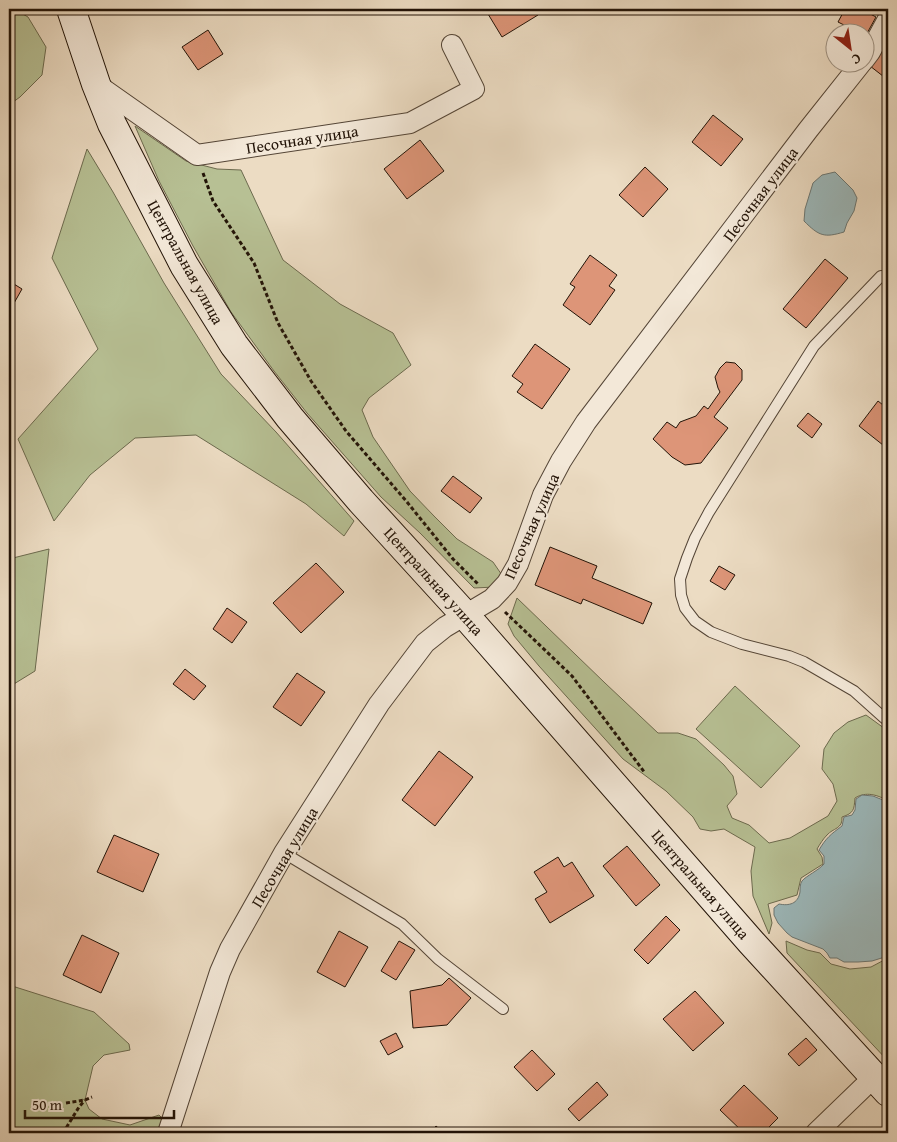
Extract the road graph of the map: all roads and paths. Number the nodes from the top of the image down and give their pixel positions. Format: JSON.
{"nodes":[{"id":1,"x":71,"y":9,"type":"edge"},
{"id":2,"x":888,"y":19,"type":"edge"},
{"id":3,"x":452,"y":45,"type":"dead end"},
{"id":4,"x":874,"y":45,"type":"edge"},
{"id":5,"x":854,"y":72,"type":"edge"},
{"id":6,"x":96,"y":84,"type":"junction"},
{"id":7,"x":197,"y":155,"type":"junction"},
{"id":8,"x":880,"y":276,"type":"dead end"},
{"id":9,"x":492,"y":599,"type":"junction"},
{"id":10,"x":466,"y":615,"type":"junction"},
{"id":11,"x":888,"y":720,"type":"edge"},
{"id":12,"x":645,"y":773,"type":"dead end"},
{"id":13,"x":284,"y":853,"type":"junction"},
{"id":14,"x":503,"y":1009,"type":"dead end"},
{"id":15,"x":881,"y":1085,"type":"edge"},
{"id":16,"x":92,"y":1097,"type":"dead end"},
{"id":17,"x":85,"y":1100,"type":"junction"},
{"id":18,"x":66,"y":1103,"type":"dead end"},
{"id":19,"x":63,"y":1133,"type":"edge"},
{"id":20,"x":168,"y":1133,"type":"edge"},
{"id":21,"x":816,"y":1133,"type":"edge"}],
"edges":[{"from":1,"to":6,"type":"street","name":"Центральная улица"},
{"from":2,"to":4,"type":"street"},
{"from":3,"to":7,"type":"street","name":"Песочная улица"},
{"from":5,"to":9,"type":"street","name":"Песочная улица"},
{"from":6,"to":7,"type":"street"},
{"from":6,"to":10,"type":"street","name":"Центральная улица"},
{"from":7,"to":9,"type":"path"},
{"from":8,"to":11,"type":"lane"},
{"from":9,"to":10,"type":"street","name":"Песочная улица"},
{"from":9,"to":12,"type":"path"},
{"from":10,"to":13,"type":"street","name":"Песочная улица"},
{"from":10,"to":15,"type":"street","name":"Центральная улица"},
{"from":13,"to":14,"type":"lane"},
{"from":13,"to":20,"type":"street","name":"Песочная улица"},
{"from":15,"to":21,"type":"street"},
{"from":16,"to":17,"type":"path"},
{"from":17,"to":18,"type":"path"},
{"from":17,"to":19,"type":"path"}]}
